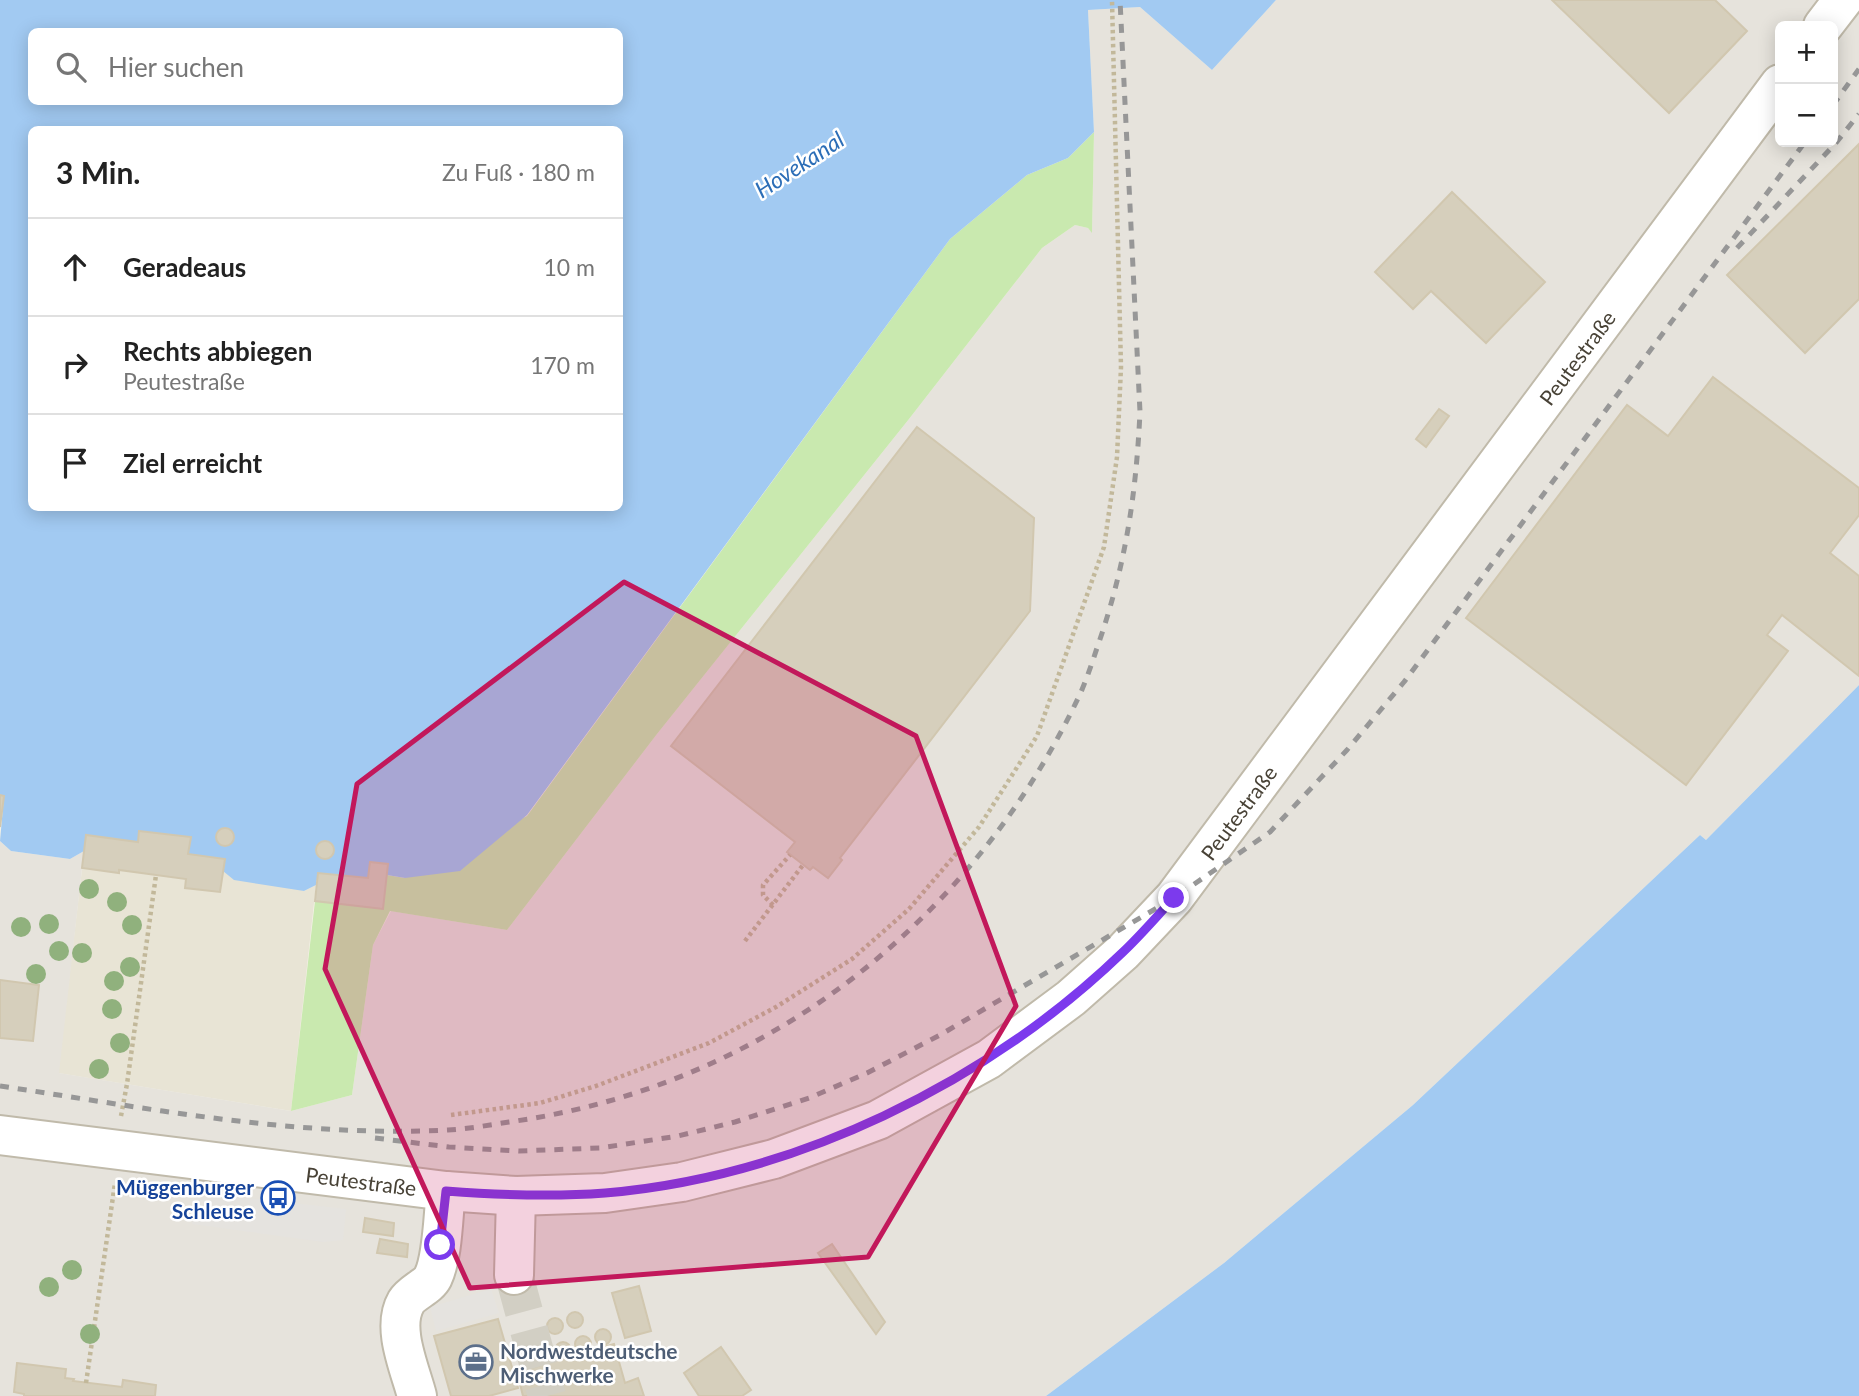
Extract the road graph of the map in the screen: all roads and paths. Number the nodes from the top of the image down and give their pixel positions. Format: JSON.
{"nodes":[{"id":1,"x":1112,"y":0,"type":"edge"},
{"id":2,"x":1843,"y":0,"type":"edge"},
{"id":3,"x":1827,"y":21,"type":"edge"},
{"id":4,"x":1779,"y":84,"type":"edge"},
{"id":5,"x":790,"y":855,"type":"dead end"},
{"id":6,"x":803,"y":865,"type":"dead end"},
{"id":7,"x":156,"y":875,"type":"dead end"},
{"id":8,"x":773,"y":905,"type":"junction"},
{"id":9,"x":745,"y":941,"type":"dead end"},
{"id":10,"x":451,"y":1115,"type":"dead end"},
{"id":11,"x":0,"y":1135,"type":"edge"},
{"id":12,"x":117,"y":1150,"type":"junction"},
{"id":13,"x":446,"y":1191,"type":"junction"},
{"id":14,"x":516,"y":1196,"type":"junction"},
{"id":15,"x":514,"y":1275,"type":"tunnel mouth"},
{"id":16,"x":86,"y":1383,"type":"dead end"},
{"id":17,"x":417,"y":1396,"type":"edge"}],
"edges":[{"from":1,"to":10,"type":"path"},
{"from":2,"to":3,"type":"street"},
{"from":4,"to":14,"type":"street","name":"Peutestraße"},
{"from":5,"to":8,"type":"path"},
{"from":6,"to":8,"type":"path"},
{"from":7,"to":12,"type":"path"},
{"from":8,"to":9,"type":"path"},
{"from":11,"to":12,"type":"street","name":"Peutestraße"},
{"from":12,"to":13,"type":"street","name":"Peutestraße"},
{"from":12,"to":16,"type":"path"},
{"from":13,"to":14,"type":"street","name":"Peutestraße"},
{"from":13,"to":17,"type":"street"},
{"from":14,"to":15,"type":"street"}]}
